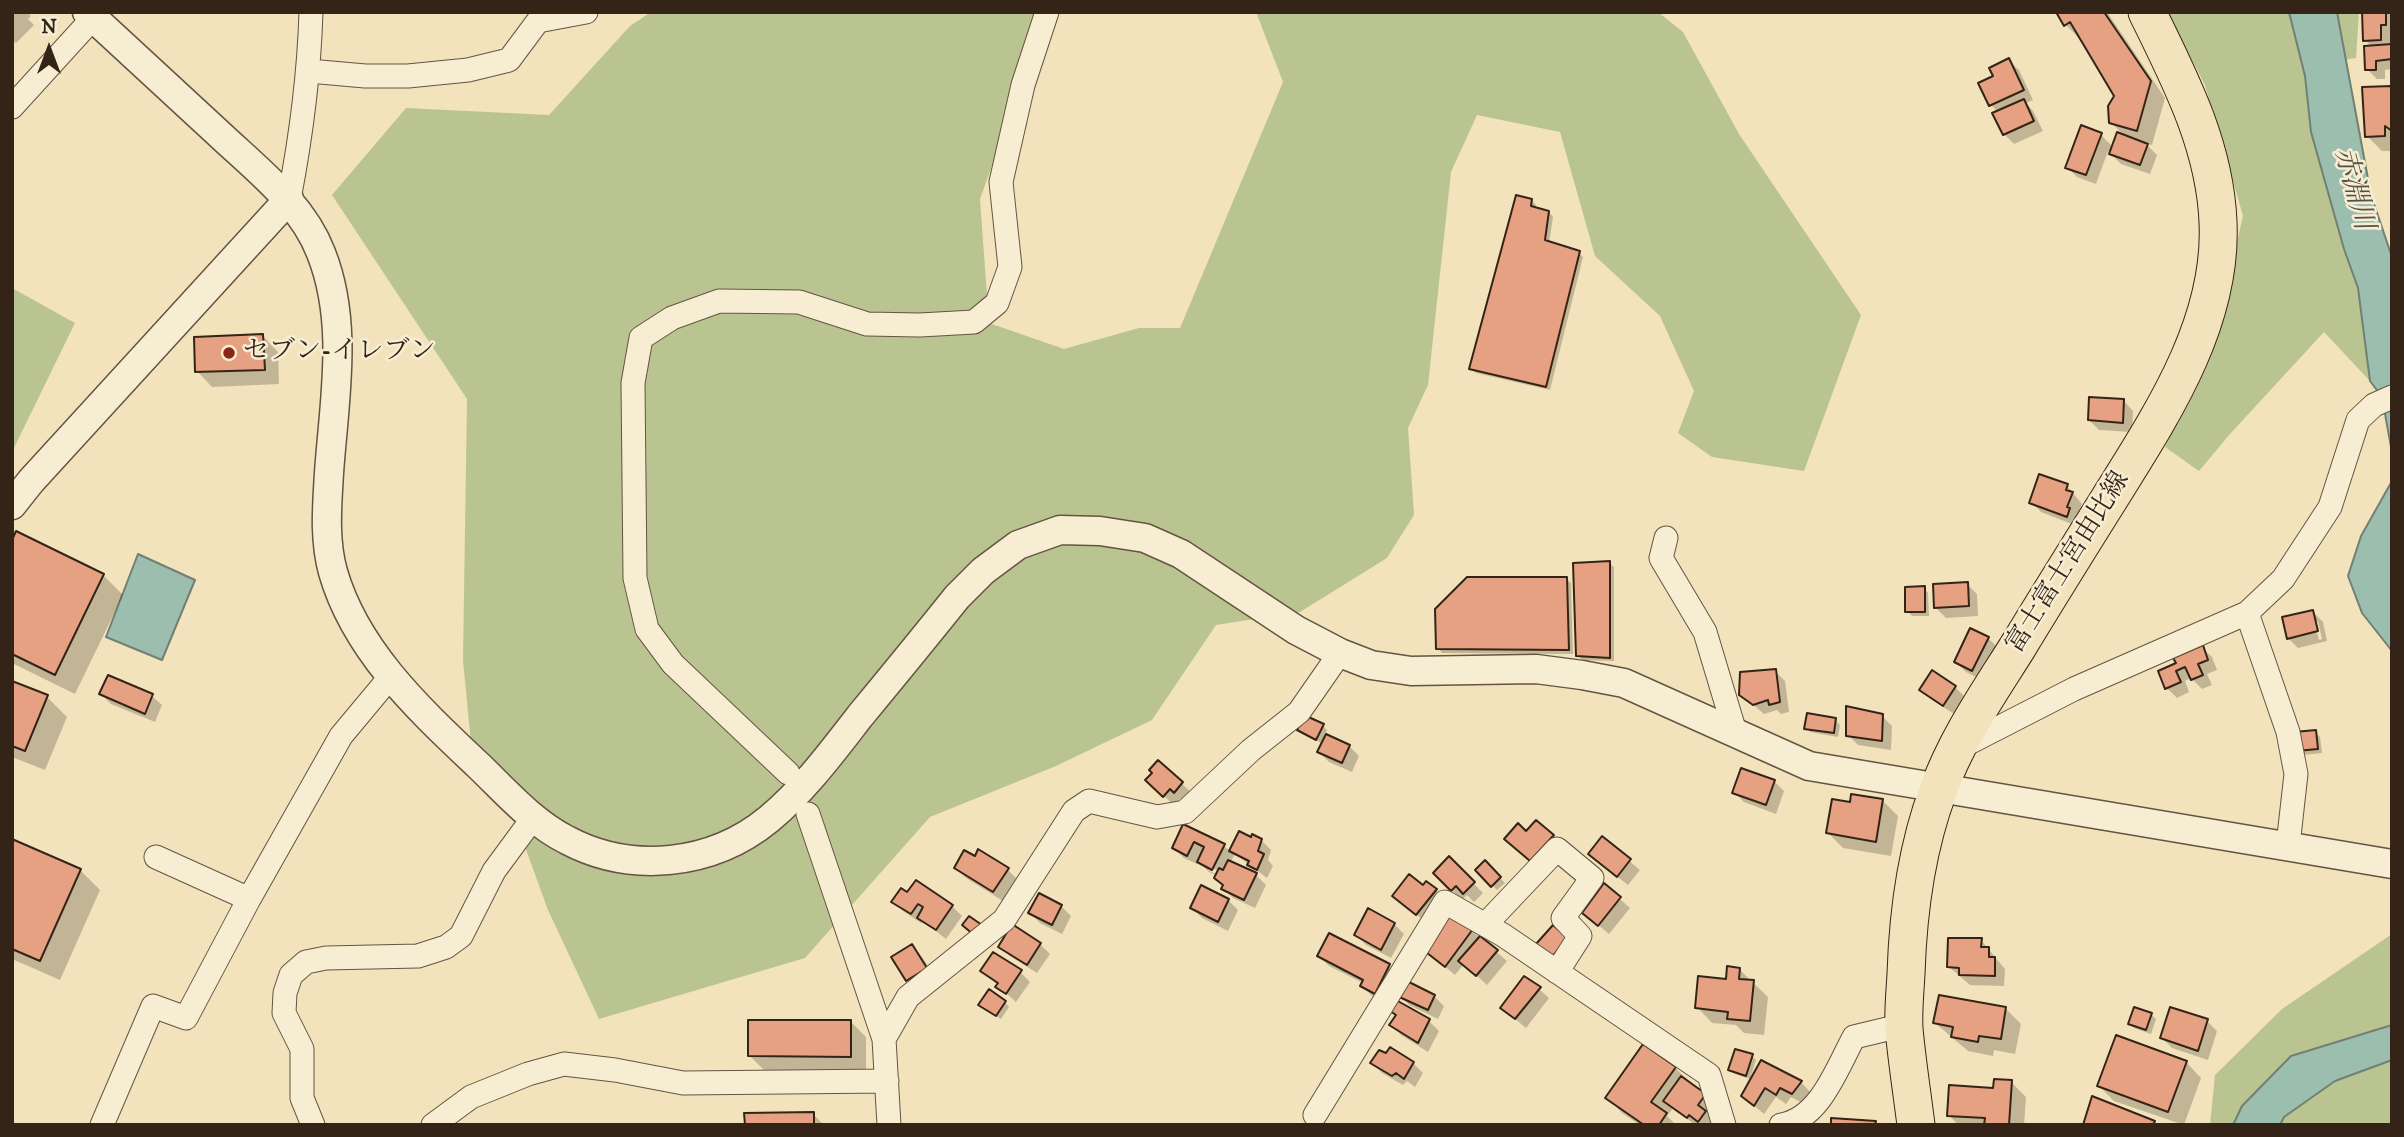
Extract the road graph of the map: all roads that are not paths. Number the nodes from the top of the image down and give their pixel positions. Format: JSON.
{"nodes":[{"id":1,"x":312,"y":12,"type":"edge"},
{"id":2,"x":586,"y":12,"type":"edge"},
{"id":3,"x":1047,"y":12,"type":"edge"},
{"id":4,"x":2147,"y":12,"type":"edge"},
{"id":5,"x":90,"y":15,"type":"edge"},
{"id":6,"x":309,"y":71,"type":"junction"},
{"id":7,"x":12,"y":107,"type":"edge"},
{"id":8,"x":289,"y":199,"type":"junction"},
{"id":9,"x":2383,"y":401,"type":"edge"},
{"id":10,"x":12,"y":505,"type":"edge"},
{"id":11,"x":1666,"y":538,"type":"dead end"},
{"id":12,"x":2248,"y":613,"type":"junction"},
{"id":13,"x":1340,"y":653,"type":"junction"},
{"id":14,"x":391,"y":676,"type":"junction"},
{"id":15,"x":1735,"y":732,"type":"junction"},
{"id":16,"x":1956,"y":750,"type":"junction"},
{"id":17,"x":788,"y":773,"type":"dead end"},
{"id":18,"x":1939,"y":788,"type":"junction"},
{"id":19,"x":808,"y":814,"type":"dead end"},
{"id":20,"x":533,"y":818,"type":"junction"},
{"id":21,"x":2288,"y":845,"type":"junction"},
{"id":22,"x":156,"y":857,"type":"dead end"},
{"id":23,"x":2392,"y":864,"type":"edge"},
{"id":24,"x":250,"y":899,"type":"junction"},
{"id":25,"x":1485,"y":925,"type":"junction"},
{"id":26,"x":1557,"y":972,"type":"junction"},
{"id":27,"x":1904,"y":1025,"type":"junction"},
{"id":28,"x":884,"y":1039,"type":"junction"},
{"id":29,"x":887,"y":1081,"type":"junction"},
{"id":30,"x":1315,"y":1115,"type":"dead end"},
{"id":31,"x":1788,"y":1124,"type":"edge"},
{"id":32,"x":102,"y":1125,"type":"edge"},
{"id":33,"x":313,"y":1125,"type":"edge"},
{"id":34,"x":433,"y":1125,"type":"edge"},
{"id":35,"x":889,"y":1125,"type":"edge"},
{"id":36,"x":1724,"y":1125,"type":"edge"},
{"id":37,"x":1916,"y":1125,"type":"edge"}],
"edges":[{"from":1,"to":6,"type":"street"},
{"from":2,"to":6,"type":"street"},
{"from":3,"to":17,"type":"street"},
{"from":4,"to":16,"type":"main road","name":"富士富士宮由比線"},
{"from":5,"to":7,"type":"street"},
{"from":5,"to":8,"type":"street"},
{"from":6,"to":8,"type":"street"},
{"from":8,"to":10,"type":"street"},
{"from":8,"to":14,"type":"street"},
{"from":9,"to":12,"type":"street"},
{"from":11,"to":15,"type":"street"},
{"from":12,"to":16,"type":"street"},
{"from":12,"to":21,"type":"street"},
{"from":13,"to":15,"type":"street"},
{"from":13,"to":20,"type":"street"},
{"from":13,"to":28,"type":"street"},
{"from":14,"to":20,"type":"street"},
{"from":14,"to":24,"type":"street"},
{"from":15,"to":18,"type":"street"},
{"from":16,"to":18,"type":"main road","name":"富士富士宮由比線"},
{"from":18,"to":21,"type":"street"},
{"from":18,"to":27,"type":"main road","name":"富士富士宮由比線"},
{"from":19,"to":28,"type":"street"},
{"from":20,"to":33,"type":"street"},
{"from":21,"to":23,"type":"street"},
{"from":22,"to":24,"type":"street"},
{"from":24,"to":32,"type":"street"},
{"from":25,"to":26,"type":"street"},
{"from":25,"to":26,"type":"street"},
{"from":25,"to":30,"type":"street"},
{"from":26,"to":36,"type":"street"},
{"from":27,"to":31,"type":"street"},
{"from":27,"to":37,"type":"main road","name":"富士富士宮由比線"},
{"from":28,"to":29,"type":"street"},
{"from":29,"to":34,"type":"street"},
{"from":29,"to":35,"type":"street"}]}
